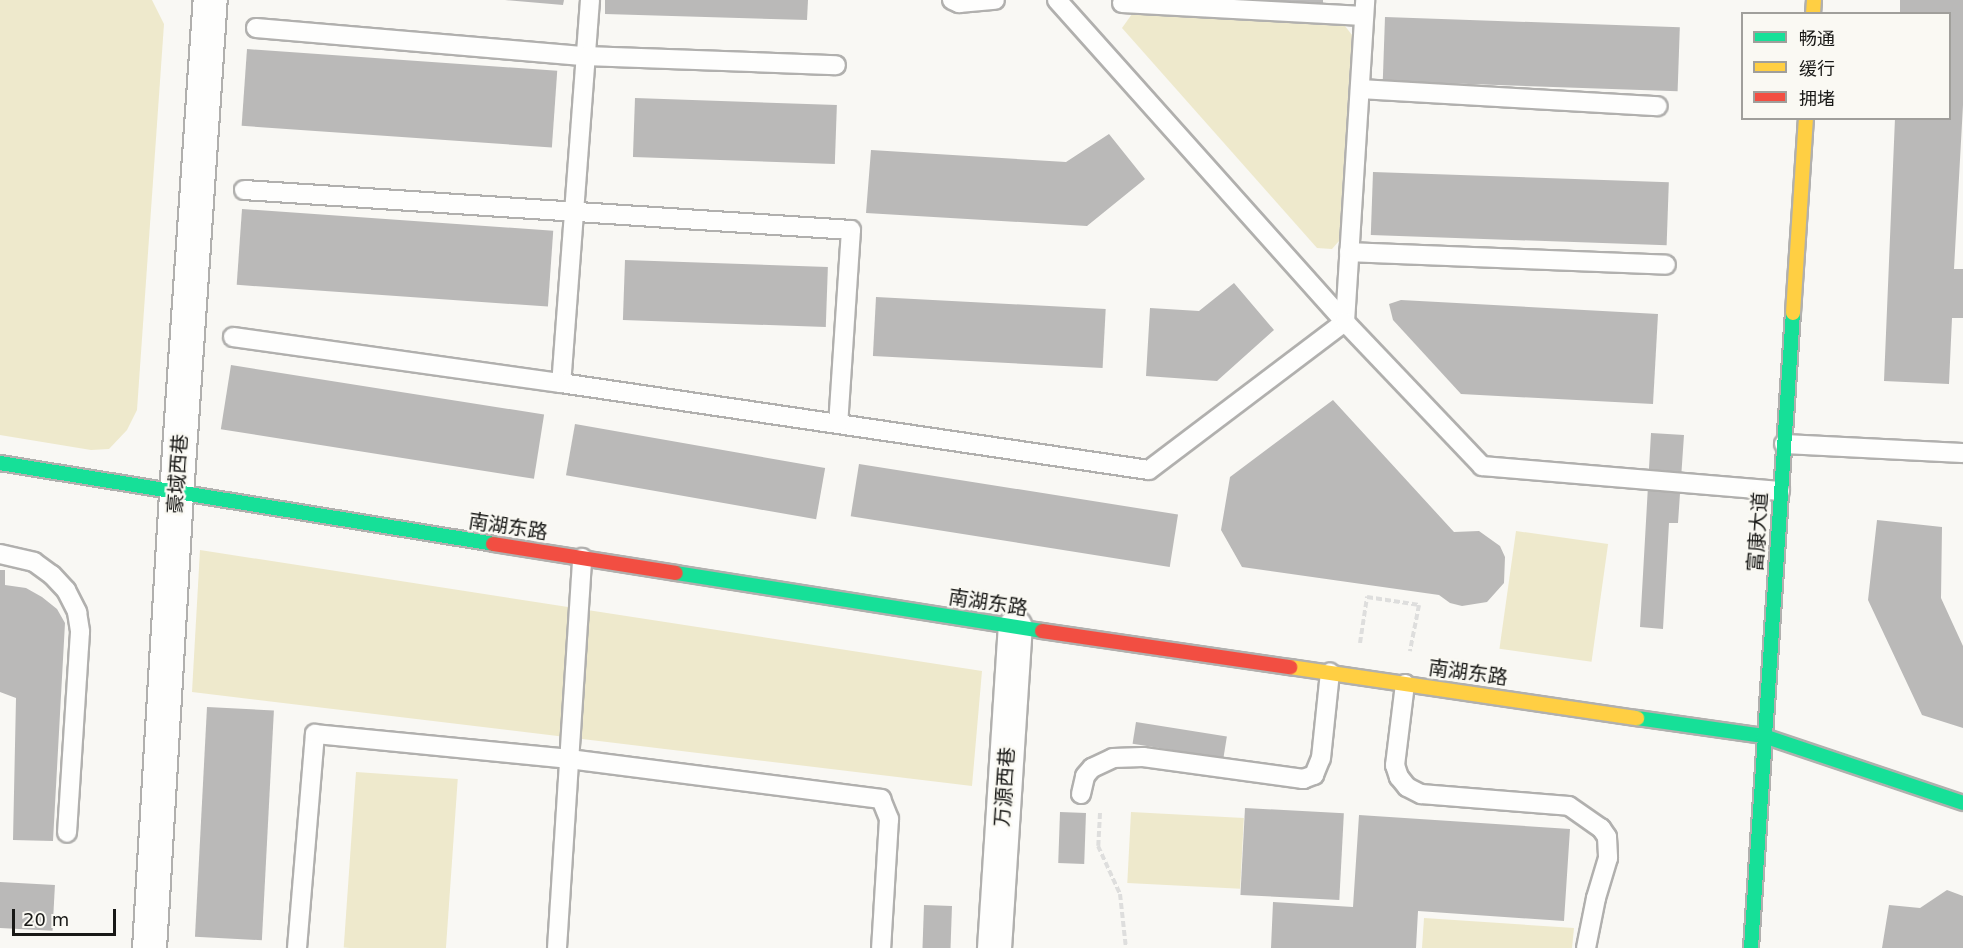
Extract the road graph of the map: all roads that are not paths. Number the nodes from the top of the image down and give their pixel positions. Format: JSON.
{"nodes":[{"id":1,"x":210,"y":0,"type":"edge"},
{"id":2,"x":590,"y":0,"type":"edge"},
{"id":3,"x":952,"y":0,"type":"edge"},
{"id":4,"x":995,"y":0,"type":"edge"},
{"id":5,"x":1057,"y":0,"type":"edge"},
{"id":6,"x":1122,"y":3,"type":"dead end"},
{"id":7,"x":1364,"y":8,"type":"edge"},
{"id":8,"x":256,"y":28,"type":"dead end"},
{"id":9,"x":585,"y":56,"type":"junction"},
{"id":10,"x":836,"y":65,"type":"dead end"},
{"id":11,"x":1359,"y":89,"type":"junction"},
{"id":12,"x":1658,"y":106,"type":"dead end"},
{"id":13,"x":1806,"y":120,"type":"edge"},
{"id":14,"x":244,"y":190,"type":"dead end"},
{"id":15,"x":574,"y":210,"type":"junction"},
{"id":16,"x":1349,"y":252,"type":"junction"},
{"id":17,"x":1666,"y":265,"type":"dead end"},
{"id":18,"x":1345,"y":322,"type":"junction"},
{"id":19,"x":233,"y":337,"type":"dead end"},
{"id":20,"x":561,"y":382,"type":"junction"},
{"id":21,"x":838,"y":424,"type":"junction"},
{"id":22,"x":1784,"y":444,"type":"junction"},
{"id":23,"x":1963,"y":453,"type":"edge"},
{"id":24,"x":0,"y":463,"type":"edge"},
{"id":25,"x":1780,"y":491,"type":"junction"},
{"id":26,"x":176,"y":494,"type":"junction"},
{"id":27,"x":0,"y":554,"type":"edge"},
{"id":28,"x":582,"y":558,"type":"junction"},
{"id":29,"x":1015,"y":627,"type":"junction"},
{"id":30,"x":1330,"y":672,"type":"junction"},
{"id":31,"x":1405,"y":684,"type":"junction"},
{"id":32,"x":1764,"y":736,"type":"junction"},
{"id":33,"x":569,"y":759,"type":"junction"},
{"id":34,"x":1082,"y":794,"type":"dead end"},
{"id":35,"x":1963,"y":802,"type":"edge"},
{"id":36,"x":67,"y":833,"type":"dead end"},
{"id":37,"x":149,"y":948,"type":"edge"},
{"id":38,"x":297,"y":948,"type":"edge"},
{"id":39,"x":557,"y":948,"type":"edge"},
{"id":40,"x":880,"y":948,"type":"edge"},
{"id":41,"x":994,"y":948,"type":"edge"},
{"id":42,"x":1586,"y":948,"type":"edge"},
{"id":43,"x":1751,"y":948,"type":"edge"}],
"edges":[{"from":1,"to":26,"type":"street","name":"豪域西巷"},
{"from":2,"to":9,"type":"lane"},
{"from":3,"to":4,"type":"lane"},
{"from":5,"to":18,"type":"lane"},
{"from":6,"to":7,"type":"lane"},
{"from":7,"to":11,"type":"lane"},
{"from":8,"to":9,"type":"lane"},
{"from":9,"to":10,"type":"lane"},
{"from":9,"to":15,"type":"lane"},
{"from":11,"to":12,"type":"lane"},
{"from":11,"to":16,"type":"lane"},
{"from":13,"to":22,"type":"street","name":"富康大道"},
{"from":14,"to":15,"type":"lane"},
{"from":15,"to":20,"type":"lane"},
{"from":15,"to":21,"type":"lane"},
{"from":16,"to":17,"type":"lane"},
{"from":16,"to":18,"type":"lane"},
{"from":18,"to":21,"type":"lane"},
{"from":18,"to":25,"type":"lane"},
{"from":19,"to":20,"type":"lane"},
{"from":20,"to":21,"type":"lane"},
{"from":22,"to":23,"type":"lane"},
{"from":22,"to":25,"type":"street","name":"富康大道"},
{"from":24,"to":26,"type":"street","name":"南湖东路"},
{"from":25,"to":32,"type":"street","name":"富康大道"},
{"from":26,"to":28,"type":"street","name":"南湖东路"},
{"from":26,"to":37,"type":"street","name":"豪域西巷"},
{"from":27,"to":36,"type":"lane"},
{"from":28,"to":29,"type":"street","name":"南湖东路"},
{"from":28,"to":33,"type":"lane"},
{"from":29,"to":30,"type":"street","name":"南湖东路"},
{"from":29,"to":41,"type":"street","name":"万源西巷"},
{"from":30,"to":31,"type":"street","name":"南湖东路"},
{"from":30,"to":34,"type":"lane"},
{"from":31,"to":32,"type":"street","name":"南湖东路"},
{"from":31,"to":42,"type":"lane"},
{"from":32,"to":35,"type":"street","name":"南湖东路"},
{"from":32,"to":43,"type":"street","name":"富康大道"},
{"from":33,"to":38,"type":"lane"},
{"from":33,"to":39,"type":"lane"},
{"from":33,"to":40,"type":"lane"}]}
